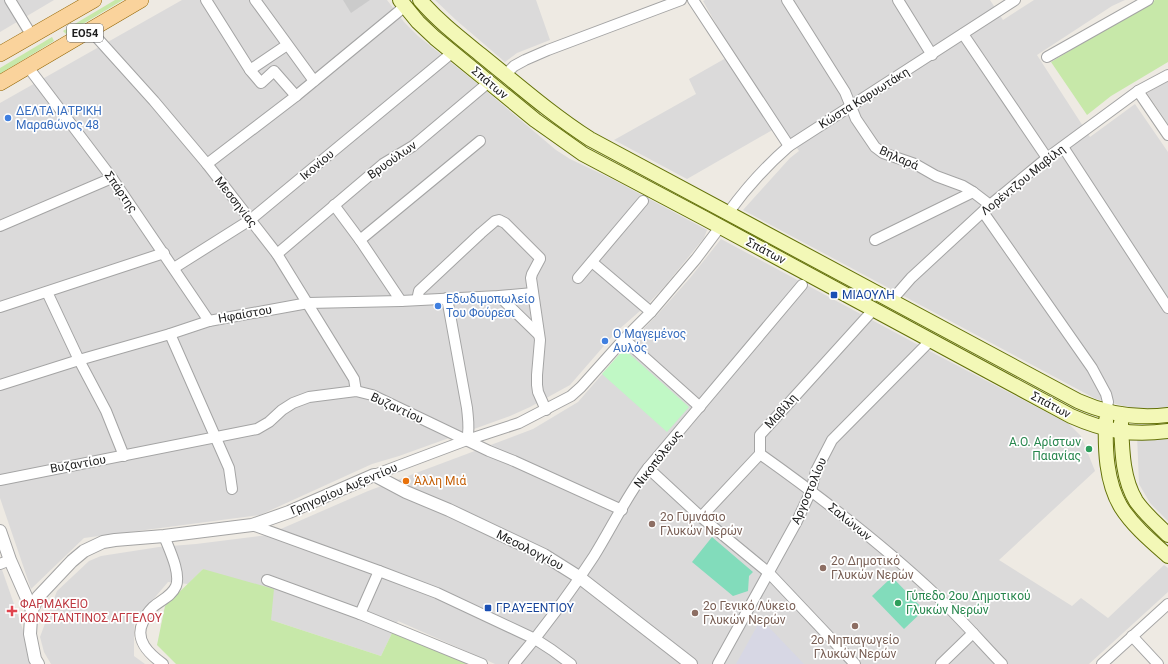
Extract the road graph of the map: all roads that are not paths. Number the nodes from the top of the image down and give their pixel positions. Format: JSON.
{"nodes":[{"id":1,"x":10,"y":0,"type":"edge"},
{"id":2,"x":94,"y":0,"type":"edge"},
{"id":3,"x":141,"y":0,"type":"edge"},
{"id":4,"x":206,"y":0,"type":"edge"},
{"id":5,"x":255,"y":0,"type":"edge"},
{"id":6,"x":420,"y":0,"type":"edge"},
{"id":7,"x":681,"y":0,"type":"edge"},
{"id":8,"x":693,"y":0,"type":"edge"},
{"id":9,"x":787,"y":0,"type":"edge"},
{"id":10,"x":898,"y":0,"type":"edge"},
{"id":11,"x":1015,"y":0,"type":"edge"},
{"id":12,"x":1148,"y":0,"type":"edge"},
{"id":13,"x":402,"y":3,"type":"edge"},
{"id":14,"x":1001,"y":4,"type":"edge"},
{"id":15,"x":90,"y":30,"type":"junction"},
{"id":16,"x":963,"y":34,"type":"junction"},
{"id":17,"x":32,"y":36,"type":"junction"},
{"id":18,"x":287,"y":45,"type":"junction"},
{"id":19,"x":453,"y":52,"type":"junction"},
{"id":20,"x":0,"y":54,"type":"edge"},
{"id":21,"x":932,"y":55,"type":"junction"},
{"id":22,"x":1047,"y":57,"type":"dead end"},
{"id":23,"x":265,"y":60,"type":"junction"},
{"id":24,"x":28,"y":67,"type":"junction"},
{"id":25,"x":250,"y":70,"type":"junction"},
{"id":26,"x":274,"y":71,"type":"junction"},
{"id":27,"x":1168,"y":74,"type":"edge"},
{"id":28,"x":505,"y":75,"type":"junction"},
{"id":29,"x":314,"y":81,"type":"junction"},
{"id":30,"x":489,"y":82,"type":"junction"},
{"id":31,"x":0,"y":83,"type":"edge"},
{"id":32,"x":1138,"y":91,"type":"junction"},
{"id":33,"x":296,"y":96,"type":"junction"},
{"id":34,"x":851,"y":106,"type":"junction"},
{"id":35,"x":1168,"y":135,"type":"edge"},
{"id":36,"x":480,"y":141,"type":"dead end"},
{"id":37,"x":789,"y":146,"type":"junction"},
{"id":38,"x":1063,"y":147,"type":"junction"},
{"id":39,"x":1047,"y":158,"type":"junction"},
{"id":40,"x":207,"y":164,"type":"junction"},
{"id":41,"x":112,"y":178,"type":"junction"},
{"id":42,"x":973,"y":192,"type":"junction"},
{"id":43,"x":643,"y":201,"type":"dead end"},
{"id":44,"x":334,"y":205,"type":"junction"},
{"id":45,"x":987,"y":208,"type":"junction"},
{"id":46,"x":728,"y":213,"type":"junction"},
{"id":47,"x":250,"y":220,"type":"junction"},
{"id":48,"x":0,"y":226,"type":"edge"},
{"id":49,"x":720,"y":227,"type":"junction"},
{"id":50,"x":360,"y":240,"type":"junction"},
{"id":51,"x":875,"y":240,"type":"dead end"},
{"id":52,"x":164,"y":253,"type":"junction"},
{"id":53,"x":277,"y":254,"type":"junction"},
{"id":54,"x":592,"y":262,"type":"junction"},
{"id":55,"x":174,"y":268,"type":"junction"},
{"id":56,"x":578,"y":278,"type":"dead end"},
{"id":57,"x":802,"y":285,"type":"dead end"},
{"id":58,"x":46,"y":292,"type":"junction"},
{"id":59,"x":533,"y":293,"type":"junction"},
{"id":60,"x":499,"y":296,"type":"junction"},
{"id":61,"x":447,"y":298,"type":"junction"},
{"id":62,"x":417,"y":300,"type":"junction"},
{"id":63,"x":891,"y":300,"type":"junction"},
{"id":64,"x":401,"y":301,"type":"junction"},
{"id":65,"x":308,"y":303,"type":"junction"},
{"id":66,"x":0,"y":307,"type":"edge"},
{"id":67,"x":1168,"y":308,"type":"edge"},
{"id":68,"x":874,"y":309,"type":"junction"},
{"id":69,"x":651,"y":312,"type":"junction"},
{"id":70,"x":209,"y":320,"type":"junction"},
{"id":71,"x":170,"y":334,"type":"junction"},
{"id":72,"x":539,"y":335,"type":"junction"},
{"id":73,"x":624,"y":339,"type":"junction"},
{"id":74,"x":930,"y":340,"type":"junction"},
{"id":75,"x":79,"y":360,"type":"junction"},
{"id":76,"x":0,"y":385,"type":"edge"},
{"id":77,"x":356,"y":391,"type":"junction"},
{"id":78,"x":700,"y":406,"type":"junction"},
{"id":79,"x":546,"y":410,"type":"junction"},
{"id":80,"x":1106,"y":411,"type":"junction"},
{"id":81,"x":1121,"y":415,"type":"junction"},
{"id":82,"x":1168,"y":415,"type":"edge"},
{"id":83,"x":1106,"y":429,"type":"junction"},
{"id":84,"x":1168,"y":431,"type":"edge"},
{"id":85,"x":1122,"y":432,"type":"junction"},
{"id":86,"x":215,"y":437,"type":"junction"},
{"id":87,"x":467,"y":440,"type":"junction"},
{"id":88,"x":760,"y":454,"type":"junction"},
{"id":89,"x":124,"y":456,"type":"junction"},
{"id":90,"x":648,"y":468,"type":"junction"},
{"id":91,"x":374,"y":475,"type":"junction"},
{"id":92,"x":0,"y":480,"type":"edge"},
{"id":93,"x":232,"y":489,"type":"dead end"},
{"id":94,"x":811,"y":491,"type":"junction"},
{"id":95,"x":622,"y":510,"type":"junction"},
{"id":96,"x":701,"y":517,"type":"junction"},
{"id":97,"x":252,"y":525,"type":"junction"},
{"id":98,"x":0,"y":531,"type":"edge"},
{"id":99,"x":1168,"y":535,"type":"edge"},
{"id":100,"x":164,"y":536,"type":"junction"},
{"id":101,"x":1168,"y":556,"type":"edge"},
{"id":102,"x":5,"y":562,"type":"edge"},
{"id":103,"x":379,"y":571,"type":"junction"},
{"id":104,"x":768,"y":573,"type":"junction"},
{"id":105,"x":579,"y":577,"type":"junction"},
{"id":106,"x":267,"y":580,"type":"dead end"},
{"id":107,"x":1168,"y":604,"type":"edge"},
{"id":108,"x":32,"y":610,"type":"junction"},
{"id":109,"x":360,"y":614,"type":"junction"},
{"id":110,"x":973,"y":633,"type":"junction"},
{"id":111,"x":1132,"y":636,"type":"junction"},
{"id":112,"x":535,"y":639,"type":"junction"},
{"id":113,"x":34,"y":662,"type":"edge"},
{"id":114,"x":163,"y":664,"type":"edge"},
{"id":115,"x":482,"y":664,"type":"edge"},
{"id":116,"x":514,"y":664,"type":"edge"},
{"id":117,"x":571,"y":664,"type":"edge"},
{"id":118,"x":691,"y":664,"type":"edge"},
{"id":119,"x":718,"y":664,"type":"edge"},
{"id":120,"x":855,"y":664,"type":"edge"},
{"id":121,"x":941,"y":664,"type":"edge"},
{"id":122,"x":1002,"y":664,"type":"edge"},
{"id":123,"x":1102,"y":664,"type":"edge"},
{"id":124,"x":1158,"y":664,"type":"edge"}],
"edges":[{"from":1,"to":17,"type":"street"},
{"from":2,"to":17,"type":"main road","number":"ΕΟ54"},
{"from":3,"to":15,"type":"main road","number":"ΕΟ54"},
{"from":4,"to":25,"type":"street"},
{"from":5,"to":18,"type":"street"},
{"from":6,"to":28,"type":"main road","name":"Σπάτων"},
{"from":7,"to":28,"type":"street"},
{"from":8,"to":37,"type":"street"},
{"from":9,"to":34,"type":"street","name":"Βηλαρά"},
{"from":10,"to":21,"type":"street"},
{"from":11,"to":14,"type":"street","name":"Κώστα Καρυωτάκη"},
{"from":12,"to":22,"type":"street"},
{"from":13,"to":19,"type":"main road","name":"Σπάτων"},
{"from":13,"to":29,"type":"street"},
{"from":14,"to":16,"type":"street","name":"Κώστα Καρυωτάκη"},
{"from":15,"to":24,"type":"main road","number":"ΕΟ54"},
{"from":15,"to":40,"type":"street","name":"Μεσσηνίας"},
{"from":16,"to":21,"type":"street","name":"Κώστα Καρυωτάκη"},
{"from":16,"to":39,"type":"street"},
{"from":17,"to":20,"type":"main road","number":"ΕΟ54"},
{"from":18,"to":23,"type":"street"},
{"from":18,"to":29,"type":"street"},
{"from":19,"to":30,"type":"main road","name":"Σπάτων"},
{"from":19,"to":47,"type":"street","name":"Ικονίου"},
{"from":21,"to":34,"type":"street","name":"Κώστα Καρυωτάκη"},
{"from":23,"to":25,"type":"street"},
{"from":23,"to":26,"type":"street"},
{"from":24,"to":31,"type":"main road","number":"ΕΟ54"},
{"from":24,"to":41,"type":"street","name":"Σπάρτης"},
{"from":25,"to":26,"type":"street"},
{"from":26,"to":33,"type":"street"},
{"from":27,"to":32,"type":"street","name":"Λορέντζου Μαβίλη"},
{"from":28,"to":46,"type":"main road","name":"Σπάτων"},
{"from":29,"to":33,"type":"street"},
{"from":30,"to":44,"type":"street","name":"Βρυούλων"},
{"from":30,"to":49,"type":"main road","name":"Σπάτων"},
{"from":32,"to":35,"type":"street"},
{"from":32,"to":38,"type":"street","name":"Λορέντζου Μαβίλη"},
{"from":33,"to":40,"type":"street"},
{"from":34,"to":37,"type":"street","name":"Κώστα Καρυωτάκη"},
{"from":34,"to":42,"type":"street","name":"Βηλαρά"},
{"from":36,"to":50,"type":"street"},
{"from":37,"to":46,"type":"street","name":"Κώστα Καρυωτάκη"},
{"from":38,"to":39,"type":"street","name":"Λορέντζου Μαβίλη"},
{"from":38,"to":67,"type":"street"},
{"from":39,"to":45,"type":"street","name":"Λορέντζου Μαβίλη"},
{"from":40,"to":47,"type":"street","name":"Μεσσηνίας"},
{"from":41,"to":48,"type":"street"},
{"from":41,"to":52,"type":"street","name":"Σπάρτης"},
{"from":42,"to":45,"type":"street","name":"Βηλαρά"},
{"from":42,"to":51,"type":"street"},
{"from":43,"to":54,"type":"street"},
{"from":44,"to":50,"type":"street"},
{"from":44,"to":53,"type":"street","name":"Βρυούλων"},
{"from":45,"to":63,"type":"street","name":"Λορέντζου Μαβίλη"},
{"from":45,"to":80,"type":"street","name":"Βηλαρά"},
{"from":46,"to":63,"type":"main road","name":"Σπάτων"},
{"from":47,"to":53,"type":"street","name":"Μεσσηνίας"},
{"from":47,"to":55,"type":"street","name":"Ικονίου"},
{"from":49,"to":68,"type":"main road","name":"Σπάτων"},
{"from":49,"to":69,"type":"street","name":"Γρηγορίου Αυξεντίου"},
{"from":50,"to":64,"type":"street"},
{"from":52,"to":55,"type":"street","name":"Σπάρτης"},
{"from":52,"to":58,"type":"street"},
{"from":53,"to":65,"type":"street","name":"Μεσσηνίας"},
{"from":54,"to":56,"type":"street"},
{"from":54,"to":69,"type":"street"},
{"from":55,"to":70,"type":"street","name":"Σπάρτης"},
{"from":57,"to":78,"type":"street","name":"Νικοπόλεως"},
{"from":58,"to":66,"type":"street"},
{"from":58,"to":75,"type":"street"},
{"from":59,"to":60,"type":"street","name":"Ηφαίστου"},
{"from":59,"to":62,"type":"street"},
{"from":59,"to":72,"type":"street"},
{"from":60,"to":61,"type":"street","name":"Ηφαίστου"},
{"from":60,"to":72,"type":"street"},
{"from":61,"to":62,"type":"street","name":"Ηφαίστου"},
{"from":61,"to":87,"type":"street"},
{"from":62,"to":64,"type":"street","name":"Ηφαίστου"},
{"from":63,"to":80,"type":"main road","name":"Σπάτων"},
{"from":64,"to":65,"type":"street","name":"Ηφαίστου"},
{"from":65,"to":70,"type":"street","name":"Ηφαίστου"},
{"from":65,"to":77,"type":"street","name":"Μεσσηνίας"},
{"from":68,"to":74,"type":"main road","name":"Σπάτων"},
{"from":68,"to":88,"type":"street","name":"Μαβίλη"},
{"from":69,"to":73,"type":"street","name":"Γρηγορίου Αυξεντίου"},
{"from":70,"to":71,"type":"street","name":"Ηφαίστου"},
{"from":71,"to":75,"type":"street","name":"Ηφαίστου"},
{"from":71,"to":86,"type":"street"},
{"from":72,"to":79,"type":"street"},
{"from":73,"to":78,"type":"street"},
{"from":73,"to":79,"type":"street","name":"Γρηγορίου Αυξεντίου"},
{"from":74,"to":83,"type":"main road","name":"Σπάτων"},
{"from":74,"to":94,"type":"street","name":"Αργοστολίου"},
{"from":75,"to":76,"type":"street","name":"Ηφαίστου"},
{"from":75,"to":89,"type":"street"},
{"from":77,"to":86,"type":"street","name":"Βυζαντίου"},
{"from":77,"to":87,"type":"street","name":"Βυζαντίου"},
{"from":78,"to":90,"type":"street","name":"Νικοπόλεως"},
{"from":79,"to":87,"type":"street","name":"Γρηγορίου Αυξεντίου"},
{"from":80,"to":81,"type":"main road","name":"Σπάτων"},
{"from":80,"to":83,"type":"main road"},
{"from":81,"to":82,"type":"main road","name":"Σπάτων"},
{"from":81,"to":85,"type":"main road"},
{"from":83,"to":85,"type":"main road","name":"Σπάτων"},
{"from":83,"to":101,"type":"main road"},
{"from":84,"to":85,"type":"main road","name":"Σπάτων"},
{"from":85,"to":99,"type":"main road"},
{"from":86,"to":89,"type":"street","name":"Βυζαντίου"},
{"from":86,"to":93,"type":"street"},
{"from":87,"to":91,"type":"street","name":"Γρηγορίου Αυξεντίου"},
{"from":87,"to":95,"type":"street","name":"Βυζαντίου"},
{"from":88,"to":94,"type":"street","name":"Σαλώνων"},
{"from":88,"to":96,"type":"street"},
{"from":89,"to":92,"type":"street","name":"Βυζαντίου"},
{"from":90,"to":95,"type":"street","name":"Νικοπόλεως"},
{"from":90,"to":96,"type":"street"},
{"from":91,"to":97,"type":"street","name":"Γρηγορίου Αυξεντίου"},
{"from":91,"to":105,"type":"street","name":"Μεσολογγίου"},
{"from":94,"to":104,"type":"street","name":"Αργοστολίου"},
{"from":94,"to":110,"type":"street","name":"Σαλώνων"},
{"from":95,"to":105,"type":"street","name":"Νικοπόλεως"},
{"from":96,"to":104,"type":"street"},
{"from":97,"to":100,"type":"street","name":"Γρηγορίου Αυξεντίου"},
{"from":97,"to":103,"type":"street"},
{"from":98,"to":102,"type":"street"},
{"from":100,"to":108,"type":"street","name":"Γρηγορίου Αυξεντίου"},
{"from":100,"to":114,"type":"street"},
{"from":102,"to":108,"type":"street"},
{"from":103,"to":109,"type":"street"},
{"from":103,"to":112,"type":"street"},
{"from":104,"to":119,"type":"street","name":"Αργοστολίου"},
{"from":104,"to":120,"type":"street"},
{"from":105,"to":112,"type":"street","name":"Νικοπόλεως"},
{"from":105,"to":118,"type":"street","name":"Μεσολογγίου"},
{"from":106,"to":109,"type":"street"},
{"from":107,"to":111,"type":"street"},
{"from":108,"to":113,"type":"street"},
{"from":109,"to":115,"type":"street"},
{"from":110,"to":121,"type":"street"},
{"from":110,"to":122,"type":"street","name":"Σαλώνων"},
{"from":111,"to":123,"type":"street"},
{"from":111,"to":124,"type":"street"},
{"from":112,"to":116,"type":"street","name":"Νικοπόλεως"},
{"from":112,"to":117,"type":"street"}]}
